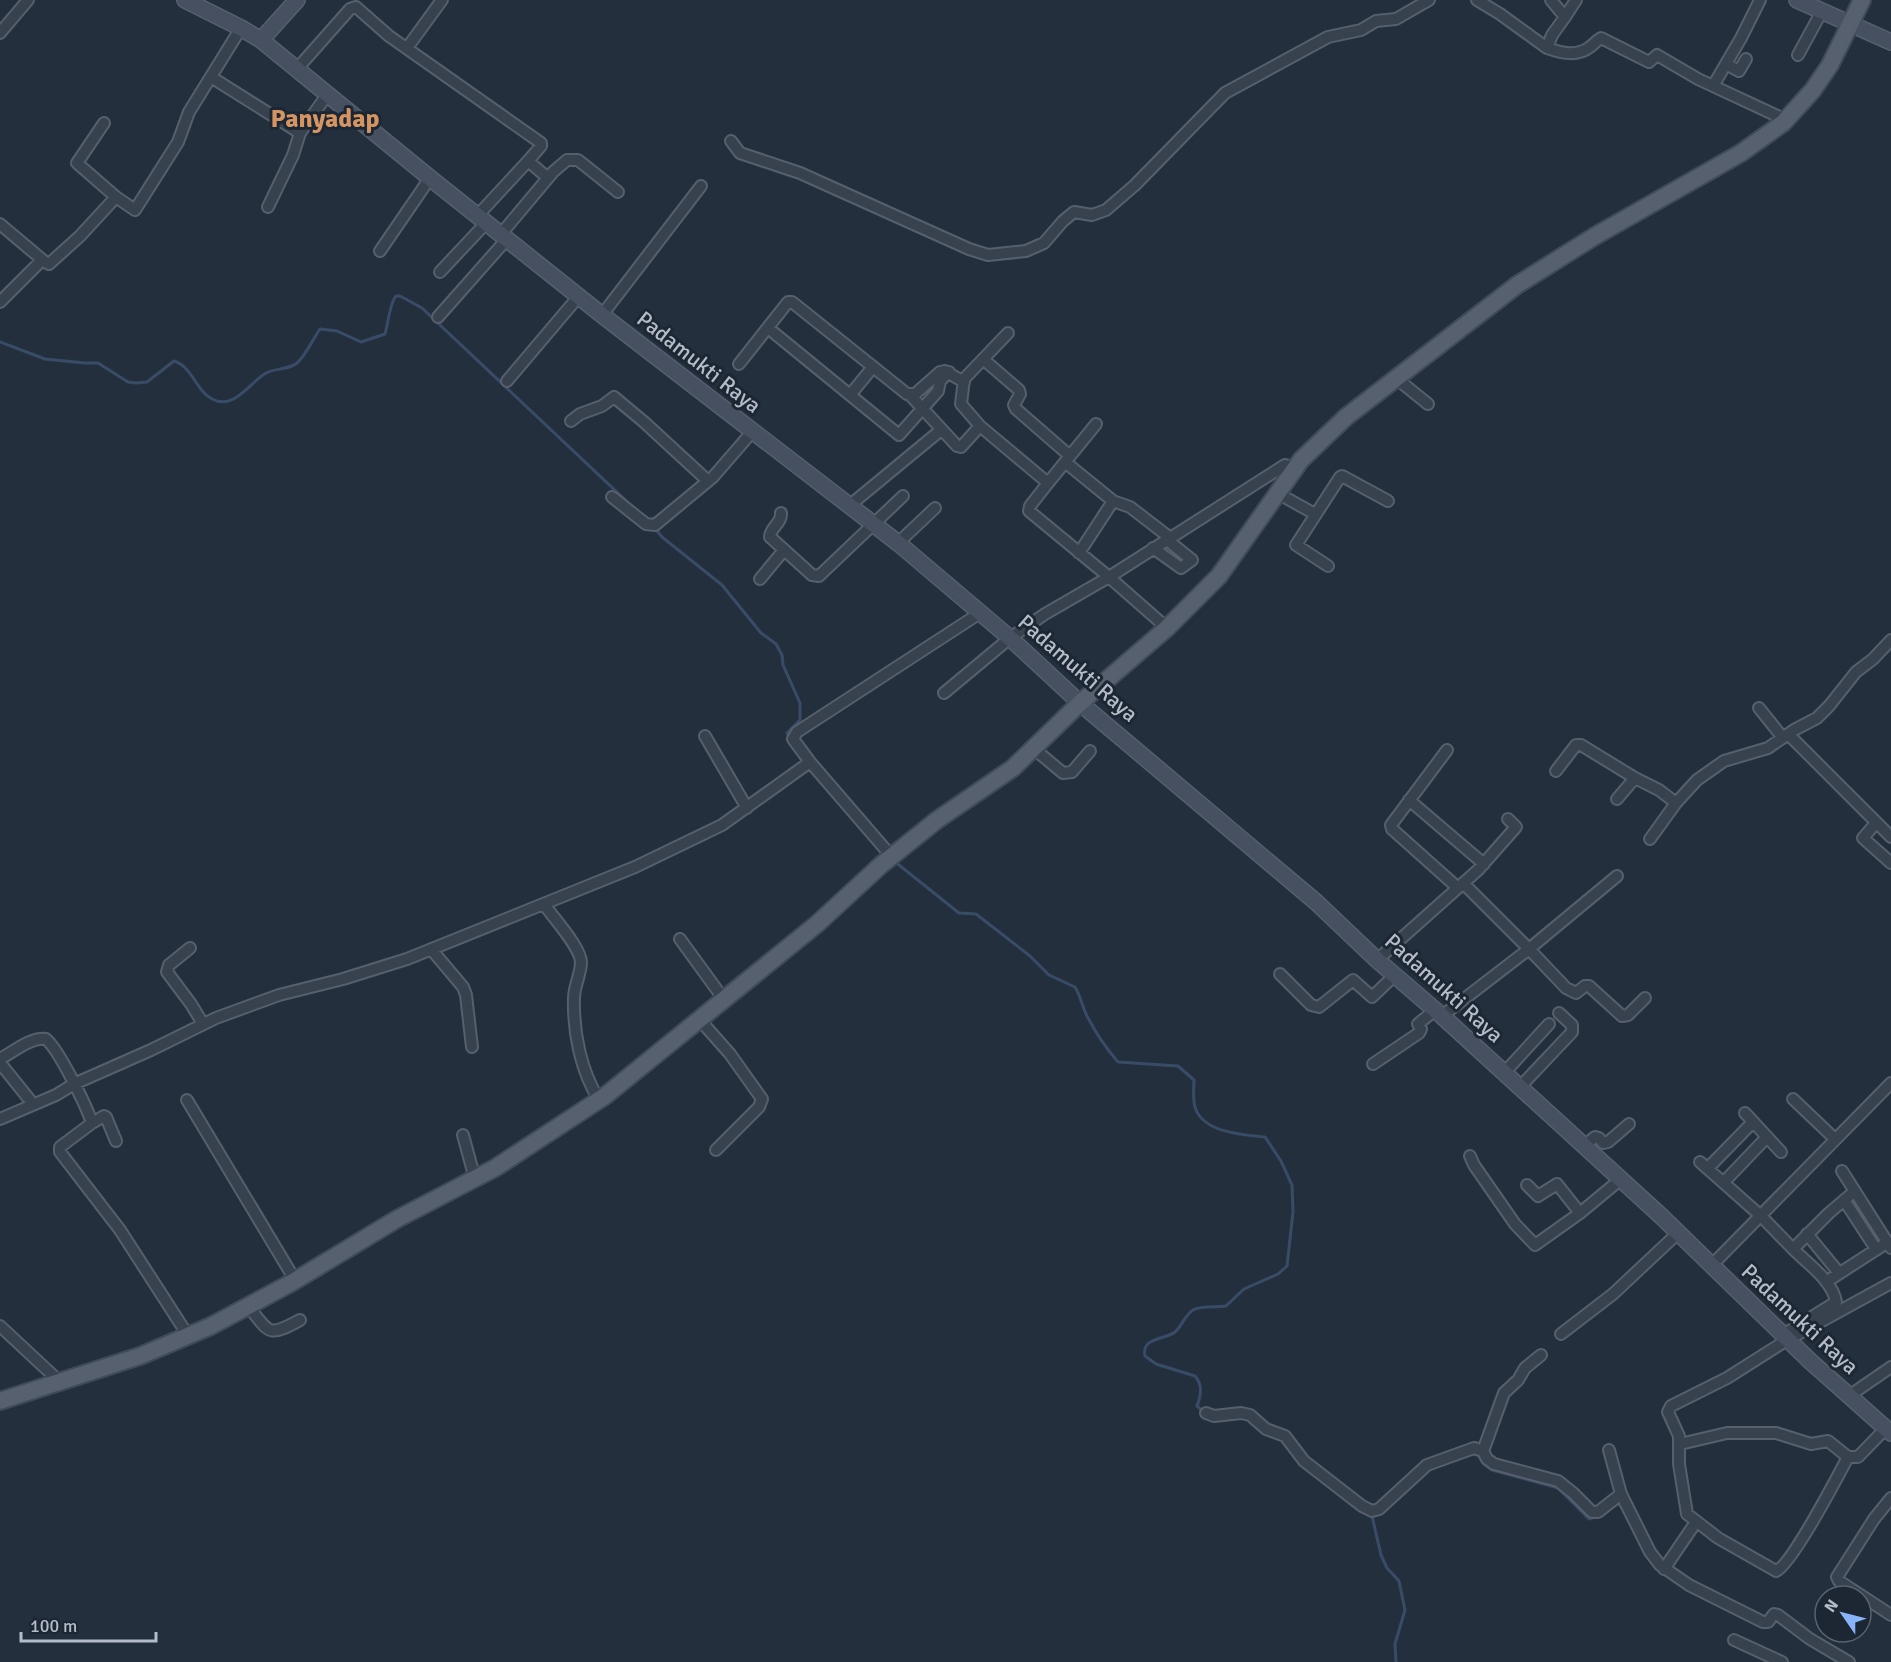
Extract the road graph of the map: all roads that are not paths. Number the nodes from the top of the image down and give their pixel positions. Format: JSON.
{"nodes":[{"id":1,"x":28,"y":0,"type":"edge"},
{"id":2,"x":185,"y":0,"type":"edge"},
{"id":3,"x":297,"y":0,"type":"edge"},
{"id":4,"x":442,"y":0,"type":"edge"},
{"id":5,"x":1430,"y":0,"type":"edge"},
{"id":6,"x":1477,"y":0,"type":"edge"},
{"id":7,"x":1551,"y":0,"type":"edge"},
{"id":8,"x":1576,"y":0,"type":"edge"},
{"id":9,"x":1760,"y":0,"type":"edge"},
{"id":10,"x":1797,"y":0,"type":"edge"},
{"id":11,"x":1862,"y":0,"type":"edge"},
{"id":12,"x":1822,"y":11,"type":"junction"},
{"id":13,"x":1564,"y":17,"type":"junction"},
{"id":14,"x":1850,"y":24,"type":"junction"},
{"id":15,"x":0,"y":33,"type":"edge"},
{"id":16,"x":238,"y":33,"type":"junction"},
{"id":17,"x":261,"y":40,"type":"junction"},
{"id":18,"x":1891,"y":42,"type":"edge"},
{"id":19,"x":407,"y":48,"type":"junction"},
{"id":20,"x":1547,"y":48,"type":"junction"},
{"id":21,"x":1798,"y":55,"type":"dead end"},
{"id":22,"x":1746,"y":59,"type":"dead end"},
{"id":23,"x":1726,"y":64,"type":"junction"},
{"id":24,"x":296,"y":70,"type":"junction"},
{"id":25,"x":211,"y":77,"type":"junction"},
{"id":26,"x":1713,"y":86,"type":"junction"},
{"id":27,"x":327,"y":95,"type":"junction"},
{"id":28,"x":1786,"y":120,"type":"junction"},
{"id":29,"x":104,"y":123,"type":"dead end"},
{"id":30,"x":300,"y":133,"type":"junction"},
{"id":31,"x":731,"y":141,"type":"dead end"},
{"id":32,"x":528,"y":161,"type":"junction"},
{"id":33,"x":430,"y":178,"type":"junction"},
{"id":34,"x":548,"y":178,"type":"junction"},
{"id":35,"x":701,"y":186,"type":"dead end"},
{"id":36,"x":618,"y":192,"type":"dead end"},
{"id":37,"x":116,"y":197,"type":"junction"},
{"id":38,"x":268,"y":207,"type":"dead end"},
{"id":39,"x":482,"y":219,"type":"junction"},
{"id":40,"x":0,"y":224,"type":"edge"},
{"id":41,"x":504,"y":237,"type":"junction"},
{"id":42,"x":380,"y":251,"type":"dead end"},
{"id":43,"x":42,"y":260,"type":"junction"},
{"id":44,"x":440,"y":272,"type":"dead end"},
{"id":45,"x":579,"y":296,"type":"junction"},
{"id":46,"x":0,"y":302,"type":"edge"},
{"id":47,"x":602,"y":315,"type":"junction"},
{"id":48,"x":438,"y":317,"type":"dead end"},
{"id":49,"x":768,"y":328,"type":"junction"},
{"id":50,"x":1008,"y":333,"type":"dead end"},
{"id":51,"x":983,"y":359,"type":"junction"},
{"id":52,"x":740,"y":364,"type":"dead end"},
{"id":53,"x":873,"y":367,"type":"junction"},
{"id":54,"x":949,"y":372,"type":"junction"},
{"id":55,"x":1397,"y":379,"type":"junction"},
{"id":56,"x":507,"y":381,"type":"dead end"},
{"id":57,"x":964,"y":381,"type":"junction"},
{"id":58,"x":850,"y":395,"type":"junction"},
{"id":59,"x":911,"y":396,"type":"junction"},
{"id":60,"x":1428,"y":404,"type":"dead end"},
{"id":61,"x":923,"y":409,"type":"junction"},
{"id":62,"x":571,"y":421,"type":"dead end"},
{"id":63,"x":1096,"y":424,"type":"dead end"},
{"id":64,"x":980,"y":426,"type":"junction"},
{"id":65,"x":941,"y":430,"type":"junction"},
{"id":66,"x":752,"y":432,"type":"junction"},
{"id":67,"x":1067,"y":459,"type":"junction"},
{"id":68,"x":1295,"y":468,"type":"junction"},
{"id":69,"x":708,"y":482,"type":"junction"},
{"id":70,"x":1048,"y":483,"type":"junction"},
{"id":71,"x":1279,"y":494,"type":"junction"},
{"id":72,"x":903,"y":496,"type":"dead end"},
{"id":73,"x":612,"y":497,"type":"dead end"},
{"id":74,"x":1113,"y":501,"type":"junction"},
{"id":75,"x":1388,"y":501,"type":"dead end"},
{"id":76,"x":849,"y":506,"type":"junction"},
{"id":77,"x":935,"y":508,"type":"dead end"},
{"id":78,"x":781,"y":513,"type":"dead end"},
{"id":79,"x":1315,"y":514,"type":"junction"},
{"id":80,"x":872,"y":524,"type":"junction"},
{"id":81,"x":1168,"y":538,"type":"junction"},
{"id":82,"x":898,"y":543,"type":"junction"},
{"id":83,"x":1152,"y":548,"type":"junction"},
{"id":84,"x":784,"y":550,"type":"junction"},
{"id":85,"x":1079,"y":552,"type":"junction"},
{"id":86,"x":1328,"y":566,"type":"dead end"},
{"id":87,"x":1109,"y":577,"type":"junction"},
{"id":88,"x":760,"y":579,"type":"dead end"},
{"id":89,"x":980,"y":613,"type":"junction"},
{"id":90,"x":1167,"y":628,"type":"junction"},
{"id":91,"x":1010,"y":638,"type":"junction"},
{"id":92,"x":1891,"y":640,"type":"edge"},
{"id":93,"x":944,"y":693,"type":"dead end"},
{"id":94,"x":1080,"y":703,"type":"junction"},
{"id":95,"x":1759,"y":708,"type":"dead end"},
{"id":96,"x":705,"y":736,"type":"dead end"},
{"id":97,"x":1786,"y":736,"type":"junction"},
{"id":98,"x":1033,"y":748,"type":"junction"},
{"id":99,"x":1447,"y":750,"type":"dead end"},
{"id":100,"x":1090,"y":751,"type":"dead end"},
{"id":101,"x":810,"y":762,"type":"junction"},
{"id":102,"x":1556,"y":771,"type":"dead end"},
{"id":103,"x":1635,"y":778,"type":"junction"},
{"id":104,"x":1617,"y":799,"type":"dead end"},
{"id":105,"x":1409,"y":800,"type":"junction"},
{"id":106,"x":1676,"y":803,"type":"junction"},
{"id":107,"x":747,"y":808,"type":"junction"},
{"id":108,"x":1508,"y":819,"type":"dead end"},
{"id":109,"x":1876,"y":823,"type":"junction"},
{"id":110,"x":1891,"y":837,"type":"edge"},
{"id":111,"x":1650,"y":839,"type":"dead end"},
{"id":112,"x":892,"y":856,"type":"junction"},
{"id":113,"x":1891,"y":863,"type":"edge"},
{"id":114,"x":1484,"y":864,"type":"junction"},
{"id":115,"x":1617,"y":876,"type":"dead end"},
{"id":116,"x":1460,"y":886,"type":"junction"},
{"id":117,"x":544,"y":904,"type":"junction"},
{"id":118,"x":680,"y":939,"type":"dead end"},
{"id":119,"x":190,"y":948,"type":"dead end"},
{"id":120,"x":431,"y":949,"type":"junction"},
{"id":121,"x":1529,"y":949,"type":"junction"},
{"id":122,"x":1377,"y":960,"type":"junction"},
{"id":123,"x":1280,"y":974,"type":"dead end"},
{"id":124,"x":1395,"y":975,"type":"junction"},
{"id":125,"x":1645,"y":998,"type":"dead end"},
{"id":126,"x":725,"y":1001,"type":"junction"},
{"id":127,"x":1439,"y":1013,"type":"junction"},
{"id":128,"x":1559,"y":1013,"type":"dead end"},
{"id":129,"x":700,"y":1020,"type":"junction"},
{"id":130,"x":203,"y":1024,"type":"junction"},
{"id":131,"x":1549,"y":1024,"type":"dead end"},
{"id":132,"x":472,"y":1047,"type":"dead end"},
{"id":133,"x":0,"y":1061,"type":"edge"},
{"id":134,"x":1373,"y":1064,"type":"dead end"},
{"id":135,"x":1504,"y":1072,"type":"junction"},
{"id":136,"x":1891,"y":1083,"type":"edge"},
{"id":137,"x":74,"y":1084,"type":"junction"},
{"id":138,"x":1520,"y":1087,"type":"junction"},
{"id":139,"x":1793,"y":1099,"type":"dead end"},
{"id":140,"x":187,"y":1100,"type":"dead end"},
{"id":141,"x":599,"y":1100,"type":"junction"},
{"id":142,"x":33,"y":1104,"type":"junction"},
{"id":143,"x":1745,"y":1113,"type":"dead end"},
{"id":144,"x":0,"y":1119,"type":"edge"},
{"id":145,"x":1753,"y":1122,"type":"junction"},
{"id":146,"x":92,"y":1123,"type":"junction"},
{"id":147,"x":1629,"y":1124,"type":"dead end"},
{"id":148,"x":463,"y":1135,"type":"dead end"},
{"id":149,"x":1767,"y":1137,"type":"junction"},
{"id":150,"x":1835,"y":1139,"type":"junction"},
{"id":151,"x":116,"y":1141,"type":"dead end"},
{"id":152,"x":1584,"y":1146,"type":"junction"},
{"id":153,"x":716,"y":1150,"type":"dead end"},
{"id":154,"x":1781,"y":1152,"type":"dead end"},
{"id":155,"x":1470,"y":1156,"type":"dead end"},
{"id":156,"x":1842,"y":1172,"type":"dead end"},
{"id":157,"x":475,"y":1179,"type":"junction"},
{"id":158,"x":1620,"y":1179,"type":"junction"},
{"id":159,"x":1724,"y":1182,"type":"junction"},
{"id":160,"x":1527,"y":1185,"type":"dead end"},
{"id":161,"x":1855,"y":1191,"type":"junction"},
{"id":162,"x":1845,"y":1200,"type":"junction"},
{"id":163,"x":1580,"y":1213,"type":"junction"},
{"id":164,"x":1761,"y":1216,"type":"junction"},
{"id":165,"x":1678,"y":1233,"type":"junction"},
{"id":166,"x":1807,"y":1234,"type":"junction"},
{"id":167,"x":1889,"y":1245,"type":"edge"},
{"id":168,"x":1792,"y":1249,"type":"junction"},
{"id":169,"x":1876,"y":1250,"type":"junction"},
{"id":170,"x":1711,"y":1266,"type":"junction"},
{"id":171,"x":1839,"y":1273,"type":"junction"},
{"id":172,"x":295,"y":1280,"type":"junction"},
{"id":173,"x":1826,"y":1282,"type":"junction"},
{"id":174,"x":1891,"y":1283,"type":"edge"},
{"id":175,"x":248,"y":1306,"type":"junction"},
{"id":176,"x":300,"y":1320,"type":"dead end"},
{"id":177,"x":0,"y":1326,"type":"edge"},
{"id":178,"x":1561,"y":1334,"type":"dead end"},
{"id":179,"x":189,"y":1337,"type":"junction"},
{"id":180,"x":1785,"y":1338,"type":"junction"},
{"id":181,"x":1541,"y":1355,"type":"dead end"},
{"id":182,"x":1891,"y":1367,"type":"edge"},
{"id":183,"x":60,"y":1381,"type":"junction"},
{"id":184,"x":1848,"y":1396,"type":"junction"},
{"id":185,"x":0,"y":1401,"type":"edge"},
{"id":186,"x":1206,"y":1413,"type":"dead end"},
{"id":187,"x":1888,"y":1430,"type":"edge"},
{"id":188,"x":1680,"y":1444,"type":"junction"},
{"id":189,"x":1609,"y":1450,"type":"dead end"},
{"id":190,"x":1483,"y":1451,"type":"junction"},
{"id":191,"x":1848,"y":1457,"type":"junction"},
{"id":192,"x":1621,"y":1494,"type":"junction"},
{"id":193,"x":1891,"y":1498,"type":"edge"},
{"id":194,"x":1696,"y":1522,"type":"junction"},
{"id":195,"x":1664,"y":1569,"type":"junction"},
{"id":196,"x":1891,"y":1615,"type":"edge"},
{"id":197,"x":1734,"y":1640,"type":"dead end"},
{"id":198,"x":1782,"y":1662,"type":"edge"},
{"id":199,"x":1849,"y":1662,"type":"edge"}],
"edges":[{"from":1,"to":15,"type":"street"},
{"from":2,"to":16,"type":"street","name":"Padamukti Raya"},
{"from":3,"to":17,"type":"street"},
{"from":4,"to":19,"type":"street"},
{"from":5,"to":31,"type":"street"},
{"from":6,"to":20,"type":"street"},
{"from":7,"to":13,"type":"street"},
{"from":8,"to":13,"type":"street"},
{"from":9,"to":23,"type":"street"},
{"from":10,"to":12,"type":"street"},
{"from":11,"to":14,"type":"main road"},
{"from":12,"to":14,"type":"street"},
{"from":12,"to":21,"type":"street"},
{"from":13,"to":20,"type":"street"},
{"from":14,"to":18,"type":"street"},
{"from":14,"to":28,"type":"main road"},
{"from":16,"to":17,"type":"street","name":"Padamukti Raya"},
{"from":16,"to":25,"type":"street"},
{"from":17,"to":24,"type":"street","name":"Padamukti Raya"},
{"from":19,"to":24,"type":"street"},
{"from":19,"to":32,"type":"street"},
{"from":20,"to":26,"type":"street"},
{"from":22,"to":23,"type":"street"},
{"from":23,"to":26,"type":"street"},
{"from":24,"to":27,"type":"street","name":"Padamukti Raya"},
{"from":25,"to":30,"type":"street"},
{"from":25,"to":37,"type":"street"},
{"from":26,"to":28,"type":"street"},
{"from":27,"to":30,"type":"street"},
{"from":27,"to":33,"type":"street","name":"Padamukti Raya"},
{"from":28,"to":55,"type":"main road"},
{"from":29,"to":37,"type":"street"},
{"from":30,"to":38,"type":"street"},
{"from":32,"to":34,"type":"street"},
{"from":32,"to":39,"type":"street"},
{"from":33,"to":39,"type":"street","name":"Padamukti Raya"},
{"from":33,"to":42,"type":"street"},
{"from":34,"to":36,"type":"street"},
{"from":34,"to":41,"type":"street"},
{"from":35,"to":47,"type":"street"},
{"from":37,"to":43,"type":"street"},
{"from":39,"to":41,"type":"street","name":"Padamukti Raya"},
{"from":39,"to":44,"type":"street"},
{"from":40,"to":43,"type":"street"},
{"from":41,"to":45,"type":"street","name":"Padamukti Raya"},
{"from":41,"to":48,"type":"street"},
{"from":43,"to":46,"type":"street"},
{"from":45,"to":47,"type":"street","name":"Padamukti Raya"},
{"from":45,"to":56,"type":"street"},
{"from":47,"to":66,"type":"street","name":"Padamukti Raya"},
{"from":49,"to":52,"type":"street"},
{"from":49,"to":53,"type":"street"},
{"from":49,"to":58,"type":"street"},
{"from":50,"to":51,"type":"street"},
{"from":51,"to":57,"type":"street"},
{"from":51,"to":67,"type":"street"},
{"from":53,"to":58,"type":"street"},
{"from":53,"to":59,"type":"street"},
{"from":54,"to":57,"type":"street"},
{"from":54,"to":59,"type":"street"},
{"from":54,"to":61,"type":"street"},
{"from":55,"to":60,"type":"street"},
{"from":55,"to":68,"type":"main road"},
{"from":57,"to":64,"type":"street"},
{"from":58,"to":61,"type":"street"},
{"from":59,"to":61,"type":"street"},
{"from":61,"to":65,"type":"street"},
{"from":62,"to":69,"type":"street"},
{"from":63,"to":67,"type":"street"},
{"from":64,"to":65,"type":"street"},
{"from":64,"to":70,"type":"street"},
{"from":65,"to":76,"type":"street"},
{"from":66,"to":69,"type":"street"},
{"from":66,"to":76,"type":"street","name":"Padamukti Raya"},
{"from":67,"to":70,"type":"street"},
{"from":67,"to":74,"type":"street"},
{"from":68,"to":71,"type":"main road"},
{"from":68,"to":81,"type":"street"},
{"from":69,"to":73,"type":"street"},
{"from":70,"to":85,"type":"street"},
{"from":71,"to":79,"type":"street"},
{"from":71,"to":90,"type":"main road"},
{"from":72,"to":80,"type":"street"},
{"from":74,"to":81,"type":"street"},
{"from":74,"to":85,"type":"street"},
{"from":75,"to":79,"type":"street"},
{"from":76,"to":80,"type":"street","name":"Padamukti Raya"},
{"from":77,"to":82,"type":"street"},
{"from":78,"to":84,"type":"street"},
{"from":79,"to":86,"type":"street"},
{"from":80,"to":82,"type":"street","name":"Padamukti Raya"},
{"from":80,"to":84,"type":"street"},
{"from":81,"to":83,"type":"street"},
{"from":81,"to":83,"type":"street"},
{"from":82,"to":89,"type":"street","name":"Padamukti Raya"},
{"from":83,"to":87,"type":"street"},
{"from":84,"to":88,"type":"street"},
{"from":85,"to":87,"type":"street"},
{"from":87,"to":90,"type":"street"},
{"from":87,"to":91,"type":"street"},
{"from":89,"to":91,"type":"street","name":"Padamukti Raya"},
{"from":89,"to":101,"type":"street"},
{"from":90,"to":94,"type":"main road"},
{"from":91,"to":93,"type":"street"},
{"from":91,"to":94,"type":"street","name":"Padamukti Raya"},
{"from":92,"to":97,"type":"street"},
{"from":94,"to":98,"type":"main road"},
{"from":94,"to":122,"type":"street","name":"Padamukti Raya"},
{"from":95,"to":97,"type":"street"},
{"from":96,"to":107,"type":"street"},
{"from":97,"to":106,"type":"street"},
{"from":97,"to":109,"type":"street"},
{"from":98,"to":100,"type":"street"},
{"from":98,"to":112,"type":"main road"},
{"from":99,"to":105,"type":"street"},
{"from":101,"to":107,"type":"street"},
{"from":101,"to":112,"type":"street"},
{"from":102,"to":103,"type":"street"},
{"from":103,"to":104,"type":"street"},
{"from":103,"to":106,"type":"street"},
{"from":105,"to":114,"type":"street"},
{"from":105,"to":116,"type":"street"},
{"from":106,"to":111,"type":"street"},
{"from":107,"to":117,"type":"street"},
{"from":108,"to":114,"type":"street"},
{"from":109,"to":110,"type":"street"},
{"from":109,"to":113,"type":"street"},
{"from":112,"to":126,"type":"main road"},
{"from":114,"to":116,"type":"street"},
{"from":115,"to":121,"type":"street"},
{"from":116,"to":121,"type":"street"},
{"from":116,"to":122,"type":"street"},
{"from":117,"to":120,"type":"street"},
{"from":117,"to":141,"type":"street"},
{"from":118,"to":126,"type":"street"},
{"from":119,"to":130,"type":"street"},
{"from":120,"to":130,"type":"street"},
{"from":120,"to":132,"type":"street"},
{"from":121,"to":125,"type":"street"},
{"from":121,"to":127,"type":"street"},
{"from":122,"to":124,"type":"street","name":"Padamukti Raya"},
{"from":123,"to":124,"type":"street"},
{"from":124,"to":127,"type":"street","name":"Padamukti Raya"},
{"from":126,"to":129,"type":"main road"},
{"from":127,"to":134,"type":"street"},
{"from":127,"to":135,"type":"street","name":"Padamukti Raya"},
{"from":128,"to":138,"type":"street"},
{"from":129,"to":141,"type":"main road"},
{"from":129,"to":153,"type":"street"},
{"from":130,"to":137,"type":"street"},
{"from":131,"to":135,"type":"street"},
{"from":133,"to":137,"type":"street"},
{"from":133,"to":142,"type":"street"},
{"from":135,"to":138,"type":"street","name":"Padamukti Raya"},
{"from":136,"to":150,"type":"street"},
{"from":137,"to":142,"type":"street"},
{"from":137,"to":146,"type":"street"},
{"from":138,"to":152,"type":"street","name":"Padamukti Raya"},
{"from":139,"to":150,"type":"street"},
{"from":140,"to":172,"type":"street"},
{"from":141,"to":157,"type":"main road"},
{"from":142,"to":144,"type":"street"},
{"from":143,"to":145,"type":"street"},
{"from":145,"to":149,"type":"street"},
{"from":145,"to":159,"type":"street"},
{"from":146,"to":151,"type":"street"},
{"from":146,"to":179,"type":"street"},
{"from":147,"to":152,"type":"street"},
{"from":148,"to":157,"type":"street"},
{"from":149,"to":154,"type":"street"},
{"from":149,"to":159,"type":"street"},
{"from":150,"to":164,"type":"street"},
{"from":152,"to":158,"type":"street","name":"Padamukti Raya"},
{"from":155,"to":163,"type":"street"},
{"from":156,"to":161,"type":"street"},
{"from":157,"to":172,"type":"main road"},
{"from":158,"to":163,"type":"street"},
{"from":158,"to":165,"type":"street","name":"Padamukti Raya"},
{"from":159,"to":164,"type":"street"},
{"from":160,"to":163,"type":"street"},
{"from":161,"to":162,"type":"street"},
{"from":161,"to":167,"type":"street"},
{"from":162,"to":166,"type":"street"},
{"from":162,"to":169,"type":"street"},
{"from":164,"to":168,"type":"street"},
{"from":164,"to":170,"type":"street"},
{"from":165,"to":170,"type":"street","name":"Padamukti Raya"},
{"from":165,"to":178,"type":"street"},
{"from":166,"to":168,"type":"street"},
{"from":166,"to":171,"type":"street"},
{"from":167,"to":169,"type":"street"},
{"from":168,"to":173,"type":"street"},
{"from":169,"to":171,"type":"street"},
{"from":170,"to":180,"type":"street","name":"Padamukti Raya"},
{"from":171,"to":173,"type":"street"},
{"from":172,"to":175,"type":"main road"},
{"from":173,"to":180,"type":"street"},
{"from":174,"to":180,"type":"street"},
{"from":175,"to":176,"type":"street"},
{"from":175,"to":179,"type":"main road"},
{"from":177,"to":183,"type":"street"},
{"from":179,"to":183,"type":"main road"},
{"from":180,"to":184,"type":"street","name":"Padamukti Raya"},
{"from":180,"to":188,"type":"street"},
{"from":181,"to":190,"type":"street"},
{"from":182,"to":184,"type":"street"},
{"from":183,"to":185,"type":"main road"},
{"from":184,"to":187,"type":"street","name":"Padamukti Raya"},
{"from":186,"to":190,"type":"street"},
{"from":187,"to":191,"type":"street"},
{"from":188,"to":191,"type":"street"},
{"from":188,"to":194,"type":"street"},
{"from":189,"to":192,"type":"street"},
{"from":190,"to":192,"type":"street"},
{"from":191,"to":194,"type":"street"},
{"from":192,"to":195,"type":"street"},
{"from":193,"to":196,"type":"street"},
{"from":194,"to":195,"type":"street"},
{"from":195,"to":199,"type":"street"},
{"from":197,"to":198,"type":"street"}]}
